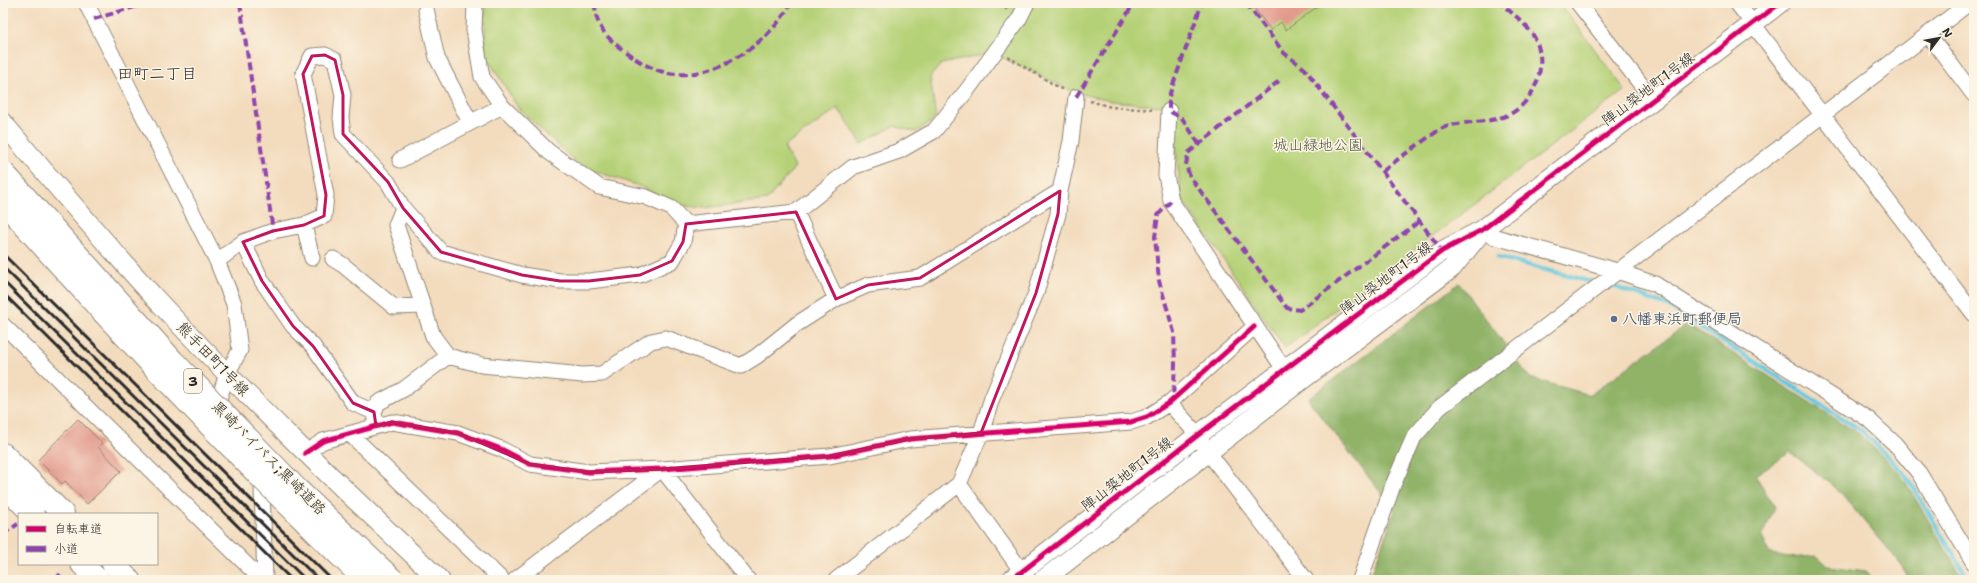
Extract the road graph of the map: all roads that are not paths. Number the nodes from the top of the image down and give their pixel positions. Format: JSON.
{"nodes":[{"id":1,"x":86,"y":3,"type":"edge"},
{"id":2,"x":475,"y":3,"type":"edge"},
{"id":3,"x":1027,"y":3,"type":"edge"},
{"id":4,"x":1578,"y":3,"type":"edge"},
{"id":5,"x":1737,"y":3,"type":"edge"},
{"id":6,"x":1780,"y":3,"type":"edge"},
{"id":7,"x":1969,"y":3,"type":"edge"},
{"id":8,"x":426,"y":9,"type":"dead end"},
{"id":9,"x":1753,"y":23,"type":"junction"},
{"id":10,"x":1928,"y":34,"type":"junction"},
{"id":11,"x":1974,"y":95,"type":"edge"},
{"id":12,"x":1076,"y":97,"type":"road end"},
{"id":13,"x":1653,"y":100,"type":"junction"},
{"id":14,"x":502,"y":106,"type":"junction"},
{"id":15,"x":1169,"y":110,"type":"road end"},
{"id":16,"x":1822,"y":115,"type":"junction"},
{"id":17,"x":470,"y":122,"type":"junction"},
{"id":18,"x":3,"y":123,"type":"edge"},
{"id":19,"x":400,"y":160,"type":"dead end"},
{"id":20,"x":3,"y":172,"type":"edge"},
{"id":21,"x":1060,"y":191,"type":"junction"},
{"id":22,"x":3,"y":201,"type":"edge"},
{"id":23,"x":403,"y":208,"type":"junction"},
{"id":24,"x":796,"y":212,"type":"junction"},
{"id":25,"x":686,"y":224,"type":"junction"},
{"id":26,"x":304,"y":225,"type":"junction"},
{"id":27,"x":1482,"y":230,"type":"junction"},
{"id":28,"x":243,"y":242,"type":"junction"},
{"id":29,"x":312,"y":258,"type":"dead end"},
{"id":30,"x":333,"y":259,"type":"dead end"},
{"id":31,"x":216,"y":261,"type":"junction"},
{"id":32,"x":1614,"y":273,"type":"junction"},
{"id":33,"x":836,"y":299,"type":"junction"},
{"id":34,"x":423,"y":306,"type":"junction"},
{"id":35,"x":1974,"y":314,"type":"edge"},
{"id":36,"x":3,"y":325,"type":"edge"},
{"id":37,"x":1254,"y":327,"type":"junction"},
{"id":38,"x":448,"y":356,"type":"junction"},
{"id":39,"x":1284,"y":369,"type":"junction"},
{"id":40,"x":227,"y":374,"type":"junction"},
{"id":41,"x":1295,"y":385,"type":"junction"},
{"id":42,"x":1169,"y":404,"type":"junction"},
{"id":43,"x":375,"y":419,"type":"junction"},
{"id":44,"x":981,"y":433,"type":"junction"},
{"id":45,"x":350,"y":434,"type":"junction"},
{"id":46,"x":1198,"y":434,"type":"junction"},
{"id":47,"x":1208,"y":452,"type":"junction"},
{"id":48,"x":305,"y":453,"type":"junction"},
{"id":49,"x":3,"y":454,"type":"edge"},
{"id":50,"x":662,"y":469,"type":"junction"},
{"id":51,"x":3,"y":484,"type":"edge"},
{"id":52,"x":959,"y":484,"type":"junction"},
{"id":53,"x":32,"y":513,"type":"edge"},
{"id":54,"x":63,"y":513,"type":"edge"},
{"id":55,"x":1974,"y":563,"type":"edge"},
{"id":56,"x":83,"y":565,"type":"edge"},
{"id":57,"x":114,"y":565,"type":"edge"},
{"id":58,"x":1020,"y":577,"type":"edge"},
{"id":59,"x":98,"y":580,"type":"edge"},
{"id":60,"x":129,"y":580,"type":"edge"},
{"id":61,"x":263,"y":580,"type":"edge"},
{"id":62,"x":365,"y":580,"type":"edge"},
{"id":63,"x":393,"y":580,"type":"edge"},
{"id":64,"x":440,"y":580,"type":"edge"},
{"id":65,"x":502,"y":580,"type":"edge"},
{"id":66,"x":514,"y":580,"type":"edge"},
{"id":67,"x":748,"y":580,"type":"edge"},
{"id":68,"x":836,"y":580,"type":"edge"},
{"id":69,"x":1043,"y":580,"type":"edge"},
{"id":70,"x":1306,"y":580,"type":"edge"},
{"id":71,"x":1360,"y":580,"type":"edge"}],
"edges":[{"from":1,"to":31,"type":"street"},
{"from":2,"to":14,"type":"street"},
{"from":3,"to":24,"type":"street"},
{"from":4,"to":13,"type":"street"},
{"from":5,"to":9,"type":"street"},
{"from":6,"to":9,"type":"street","name":"陣山築地町1号線"},
{"from":7,"to":10,"type":"street"},
{"from":8,"to":17,"type":"street"},
{"from":9,"to":13,"type":"street","name":"陣山築地町1号線"},
{"from":9,"to":16,"type":"street"},
{"from":10,"to":11,"type":"street"},
{"from":10,"to":16,"type":"street"},
{"from":12,"to":21,"type":"street"},
{"from":13,"to":27,"type":"street","name":"陣山築地町1号線"},
{"from":14,"to":17,"type":"street"},
{"from":14,"to":25,"type":"street"},
{"from":15,"to":37,"type":"street"},
{"from":16,"to":32,"type":"street"},
{"from":16,"to":35,"type":"street"},
{"from":17,"to":19,"type":"street"},
{"from":18,"to":40,"type":"street","name":"熊手田町1号線"},
{"from":20,"to":63,"type":"highway","name":"黒崎バイパス;黒崎道路","number":"3","bridge":true},
{"from":21,"to":33,"type":"street"},
{"from":21,"to":44,"type":"street"},
{"from":22,"to":62,"type":"highway","name":"黒崎バイパス;黒崎道路","number":"3","bridge":true},
{"from":23,"to":25,"type":"street"},
{"from":23,"to":26,"type":"street"},
{"from":23,"to":34,"type":"street"},
{"from":24,"to":25,"type":"street"},
{"from":24,"to":33,"type":"street"},
{"from":26,"to":28,"type":"street"},
{"from":26,"to":29,"type":"street"},
{"from":27,"to":32,"type":"street"},
{"from":27,"to":39,"type":"street","name":"陣山築地町1号線"},
{"from":27,"to":41,"type":"street","name":"陣山築地町1号線"},
{"from":28,"to":31,"type":"street"},
{"from":28,"to":43,"type":"street"},
{"from":30,"to":34,"type":"street"},
{"from":31,"to":40,"type":"street"},
{"from":32,"to":55,"type":"street"},
{"from":32,"to":71,"type":"street"},
{"from":33,"to":38,"type":"street"},
{"from":34,"to":38,"type":"street"},
{"from":36,"to":61,"type":"street"},
{"from":37,"to":39,"type":"street"},
{"from":37,"to":42,"type":"street"},
{"from":38,"to":43,"type":"street"},
{"from":39,"to":41,"type":"street"},
{"from":39,"to":46,"type":"street","name":"陣山築地町1号線"},
{"from":40,"to":48,"type":"street","name":"熊手田町1号線"},
{"from":40,"to":61,"type":"street"},
{"from":41,"to":47,"type":"street","name":"陣山築地町1号線"},
{"from":42,"to":44,"type":"street"},
{"from":42,"to":46,"type":"street"},
{"from":43,"to":45,"type":"street"},
{"from":43,"to":50,"type":"street"},
{"from":44,"to":50,"type":"street"},
{"from":44,"to":52,"type":"street"},
{"from":45,"to":48,"type":"street"},
{"from":45,"to":65,"type":"street"},
{"from":46,"to":47,"type":"street"},
{"from":46,"to":58,"type":"street","name":"陣山築地町1号線"},
{"from":47,"to":69,"type":"street","name":"陣山築地町1号線"},
{"from":47,"to":70,"type":"street"},
{"from":48,"to":64,"type":"street","name":"熊手田町1号線"},
{"from":49,"to":54,"type":"highway"},
{"from":50,"to":66,"type":"street"},
{"from":50,"to":67,"type":"street"},
{"from":51,"to":53,"type":"highway"},
{"from":52,"to":58,"type":"street"},
{"from":52,"to":68,"type":"street"},
{"from":56,"to":59,"type":"highway"},
{"from":57,"to":60,"type":"highway"}]}
